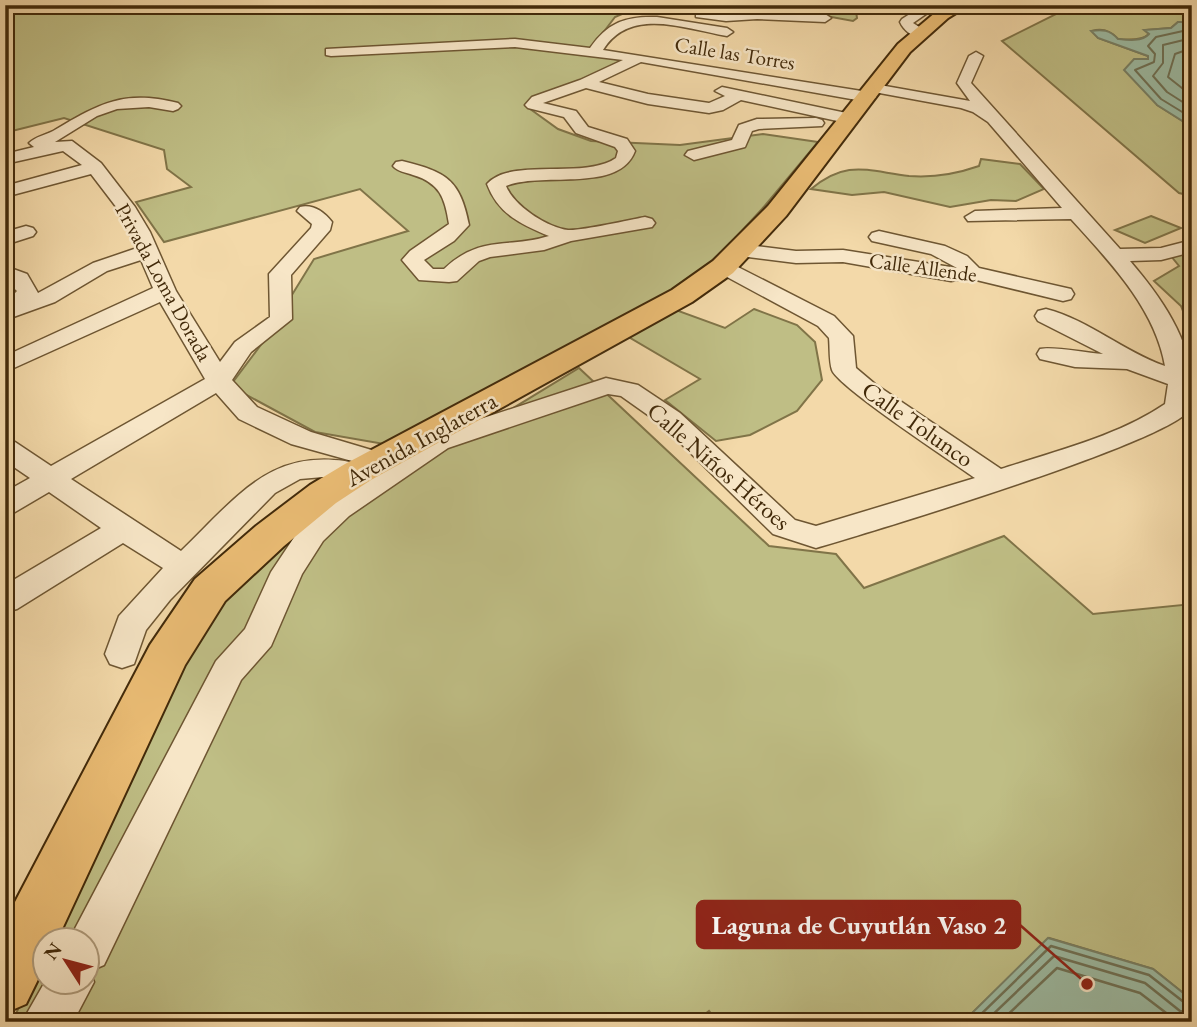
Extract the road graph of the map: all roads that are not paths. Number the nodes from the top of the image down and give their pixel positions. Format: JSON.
{"nodes":[{"id":1,"x":707,"y":5,"type":"edge"},
{"id":2,"x":962,"y":5,"type":"edge"},
{"id":3,"x":825,"y":18,"type":"dead end"},
{"id":4,"x":926,"y":19,"type":"edge"},
{"id":5,"x":727,"y":32,"type":"dead end"},
{"id":6,"x":331,"y":52,"type":"dead end"},
{"id":7,"x":594,"y":53,"type":"junction"},
{"id":8,"x":976,"y":56,"type":"dead end"},
{"id":9,"x":640,"y":67,"type":"junction"},
{"id":10,"x":726,"y":72,"type":"junction"},
{"id":11,"x":584,"y":83,"type":"junction"},
{"id":12,"x":738,"y":94,"type":"junction"},
{"id":13,"x":859,"y":105,"type":"junction"},
{"id":14,"x":173,"y":106,"type":"dead end"},
{"id":15,"x":986,"y":111,"type":"junction"},
{"id":16,"x":5,"y":149,"type":"edge"},
{"id":17,"x":694,"y":155,"type":"dead end"},
{"id":18,"x":5,"y":159,"type":"edge"},
{"id":19,"x":402,"y":166,"type":"dead end"},
{"id":20,"x":95,"y":167,"type":"junction"},
{"id":21,"x":7,"y":201,"type":"edge"},
{"id":22,"x":307,"y":211,"type":"dead end"},
{"id":23,"x":1076,"y":213,"type":"junction"},
{"id":24,"x":975,"y":217,"type":"dead end"},
{"id":25,"x":645,"y":223,"type":"dead end"},
{"id":26,"x":26,"y":232,"type":"dead end"},
{"id":27,"x":566,"y":236,"type":"junction"},
{"id":28,"x":879,"y":237,"type":"dead end"},
{"id":29,"x":5,"y":239,"type":"edge"},
{"id":30,"x":1192,"y":246,"type":"edge"},
{"id":31,"x":148,"y":251,"type":"junction"},
{"id":32,"x":1122,"y":255,"type":"junction"},
{"id":33,"x":732,"y":259,"type":"junction"},
{"id":34,"x":5,"y":272,"type":"edge"},
{"id":35,"x":968,"y":272,"type":"junction"},
{"id":36,"x":165,"y":291,"type":"junction"},
{"id":37,"x":1063,"y":294,"type":"dead end"},
{"id":38,"x":6,"y":313,"type":"edge"},
{"id":39,"x":1046,"y":316,"type":"dead end"},
{"id":40,"x":1049,"y":354,"type":"dead end"},
{"id":41,"x":1130,"y":362,"type":"junction"},
{"id":42,"x":5,"y":365,"type":"edge"},
{"id":43,"x":219,"y":381,"type":"junction"},
{"id":44,"x":1186,"y":399,"type":"edge"},
{"id":45,"x":5,"y":448,"type":"edge"},
{"id":46,"x":377,"y":467,"type":"junction"},
{"id":47,"x":54,"y":478,"type":"junction"},
{"id":48,"x":996,"y":479,"type":"junction"},
{"id":49,"x":5,"y":505,"type":"edge"},
{"id":50,"x":125,"y":528,"type":"junction"},
{"id":51,"x":186,"y":566,"type":"junction"},
{"id":52,"x":5,"y":600,"type":"edge"},
{"id":53,"x":122,"y":654,"type":"dead end"},
{"id":54,"x":100,"y":926,"type":"edge"},
{"id":55,"x":5,"y":983,"type":"edge"},
{"id":56,"x":62,"y":996,"type":"edge"},
{"id":57,"x":46,"y":1022,"type":"edge"}],
"edges":[{"from":1,"to":3,"type":"street"},
{"from":2,"to":4,"type":"main road","name":"Avenida Inglaterra"},
{"from":4,"to":13,"type":"main road","name":"Avenida Inglaterra"},
{"from":5,"to":7,"type":"street"},
{"from":6,"to":7,"type":"street","name":"Calle las Torres"},
{"from":7,"to":9,"type":"street","name":"Calle las Torres"},
{"from":8,"to":15,"type":"street"},
{"from":9,"to":10,"type":"street","name":"Calle las Torres"},
{"from":9,"to":11,"type":"street"},
{"from":10,"to":12,"type":"street"},
{"from":10,"to":13,"type":"street","name":"Calle las Torres"},
{"from":11,"to":12,"type":"street"},
{"from":11,"to":27,"type":"street"},
{"from":12,"to":13,"type":"street"},
{"from":13,"to":15,"type":"street"},
{"from":13,"to":17,"type":"street"},
{"from":13,"to":33,"type":"main road","name":"Avenida Inglaterra"},
{"from":14,"to":16,"type":"street"},
{"from":15,"to":23,"type":"street"},
{"from":18,"to":20,"type":"street","name":"Privada Loma Dorada"},
{"from":19,"to":27,"type":"street"},
{"from":20,"to":21,"type":"street"},
{"from":20,"to":31,"type":"street","name":"Privada Loma Dorada"},
{"from":22,"to":43,"type":"street"},
{"from":23,"to":24,"type":"street"},
{"from":23,"to":32,"type":"street"},
{"from":25,"to":27,"type":"street"},
{"from":26,"to":29,"type":"street"},
{"from":28,"to":35,"type":"street"},
{"from":30,"to":32,"type":"street"},
{"from":31,"to":36,"type":"street","name":"Privada Loma Dorada"},
{"from":31,"to":38,"type":"street"},
{"from":32,"to":44,"type":"street"},
{"from":33,"to":35,"type":"street","name":"Calle Allende"},
{"from":33,"to":46,"type":"main road","name":"Avenida Inglaterra"},
{"from":33,"to":48,"type":"street","name":"Calle Tolunco"},
{"from":34,"to":38,"type":"street"},
{"from":35,"to":37,"type":"street","name":"Calle Allende"},
{"from":36,"to":42,"type":"street"},
{"from":36,"to":43,"type":"street","name":"Privada Loma Dorada"},
{"from":39,"to":41,"type":"street"},
{"from":40,"to":41,"type":"street"},
{"from":41,"to":44,"type":"street"},
{"from":43,"to":46,"type":"street","name":"Privada Loma Dorada"},
{"from":43,"to":47,"type":"street"},
{"from":44,"to":48,"type":"street","name":"Calle Niños Héroes"},
{"from":45,"to":47,"type":"street"},
{"from":46,"to":48,"type":"street","name":"Calle Niños Héroes"},
{"from":46,"to":51,"type":"street"},
{"from":46,"to":54,"type":"street","name":"Calle Niños Héroes"},
{"from":46,"to":55,"type":"main road","name":"Avenida Inglaterra"},
{"from":47,"to":49,"type":"street"},
{"from":47,"to":50,"type":"street"},
{"from":50,"to":51,"type":"street"},
{"from":50,"to":52,"type":"street"},
{"from":51,"to":53,"type":"street"},
{"from":56,"to":57,"type":"street"}]}
